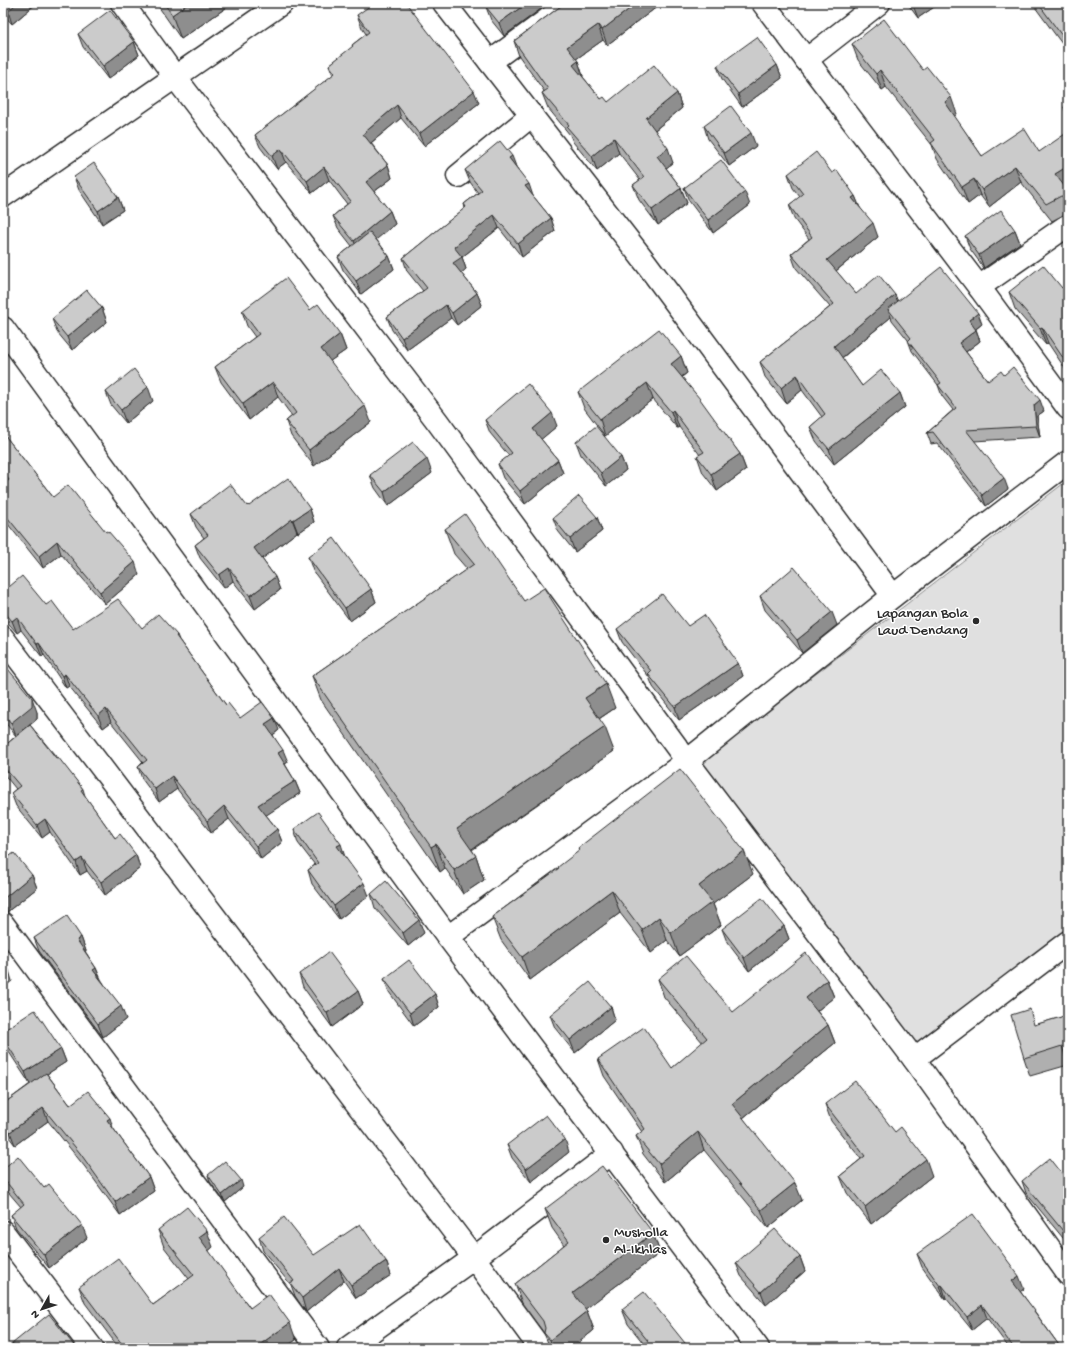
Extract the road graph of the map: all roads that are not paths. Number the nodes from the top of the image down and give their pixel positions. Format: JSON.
{"nodes":[{"id":1,"x":122,"y":3,"type":"edge"},
{"id":2,"x":282,"y":3,"type":"edge"},
{"id":3,"x":444,"y":3,"type":"edge"},
{"id":4,"x":570,"y":3,"type":"edge"},
{"id":5,"x":762,"y":3,"type":"edge"},
{"id":6,"x":879,"y":3,"type":"edge"},
{"id":7,"x":806,"y":60,"type":"junction"},
{"id":8,"x":490,"y":62,"type":"junction"},
{"id":9,"x":175,"y":77,"type":"junction"},
{"id":10,"x":532,"y":116,"type":"junction"},
{"id":11,"x":458,"y":176,"type":"dead end"},
{"id":12,"x":3,"y":196,"type":"edge"},
{"id":13,"x":1068,"y":225,"type":"edge"},
{"id":14,"x":979,"y":287,"type":"junction"},
{"id":15,"x":3,"y":328,"type":"edge"},
{"id":16,"x":1068,"y":408,"type":"edge"},
{"id":17,"x":1068,"y":462,"type":"edge"},
{"id":18,"x":893,"y":596,"type":"junction"},
{"id":19,"x":3,"y":638,"type":"edge"},
{"id":20,"x":687,"y":761,"type":"junction"},
{"id":21,"x":3,"y":924,"type":"edge"},
{"id":22,"x":448,"y":937,"type":"junction"},
{"id":23,"x":1068,"y":942,"type":"edge"},
{"id":24,"x":914,"y":1059,"type":"junction"},
{"id":25,"x":612,"y":1153,"type":"junction"},
{"id":26,"x":3,"y":1232,"type":"edge"},
{"id":27,"x":474,"y":1258,"type":"junction"},
{"id":28,"x":1068,"y":1274,"type":"edge"},
{"id":29,"x":92,"y":1348,"type":"edge"},
{"id":30,"x":318,"y":1348,"type":"edge"},
{"id":31,"x":348,"y":1348,"type":"edge"},
{"id":32,"x":540,"y":1348,"type":"edge"},
{"id":33,"x":758,"y":1348,"type":"edge"}],
"edges":[{"from":1,"to":9,"type":"street"},
{"from":2,"to":9,"type":"street"},
{"from":3,"to":8,"type":"street"},
{"from":4,"to":8,"type":"street"},
{"from":5,"to":7,"type":"street"},
{"from":6,"to":7,"type":"street"},
{"from":7,"to":14,"type":"street"},
{"from":8,"to":10,"type":"street"},
{"from":9,"to":12,"type":"street"},
{"from":9,"to":20,"type":"street"},
{"from":10,"to":11,"type":"street"},
{"from":10,"to":18,"type":"street"},
{"from":13,"to":14,"type":"street"},
{"from":14,"to":16,"type":"street"},
{"from":15,"to":22,"type":"street"},
{"from":17,"to":18,"type":"street"},
{"from":18,"to":20,"type":"street"},
{"from":19,"to":27,"type":"street"},
{"from":20,"to":22,"type":"street"},
{"from":20,"to":24,"type":"street"},
{"from":21,"to":30,"type":"street"},
{"from":22,"to":25,"type":"street"},
{"from":23,"to":24,"type":"street"},
{"from":24,"to":28,"type":"street"},
{"from":25,"to":27,"type":"street"},
{"from":25,"to":33,"type":"street"},
{"from":26,"to":29,"type":"street"},
{"from":27,"to":31,"type":"street"},
{"from":27,"to":32,"type":"street"}]}
